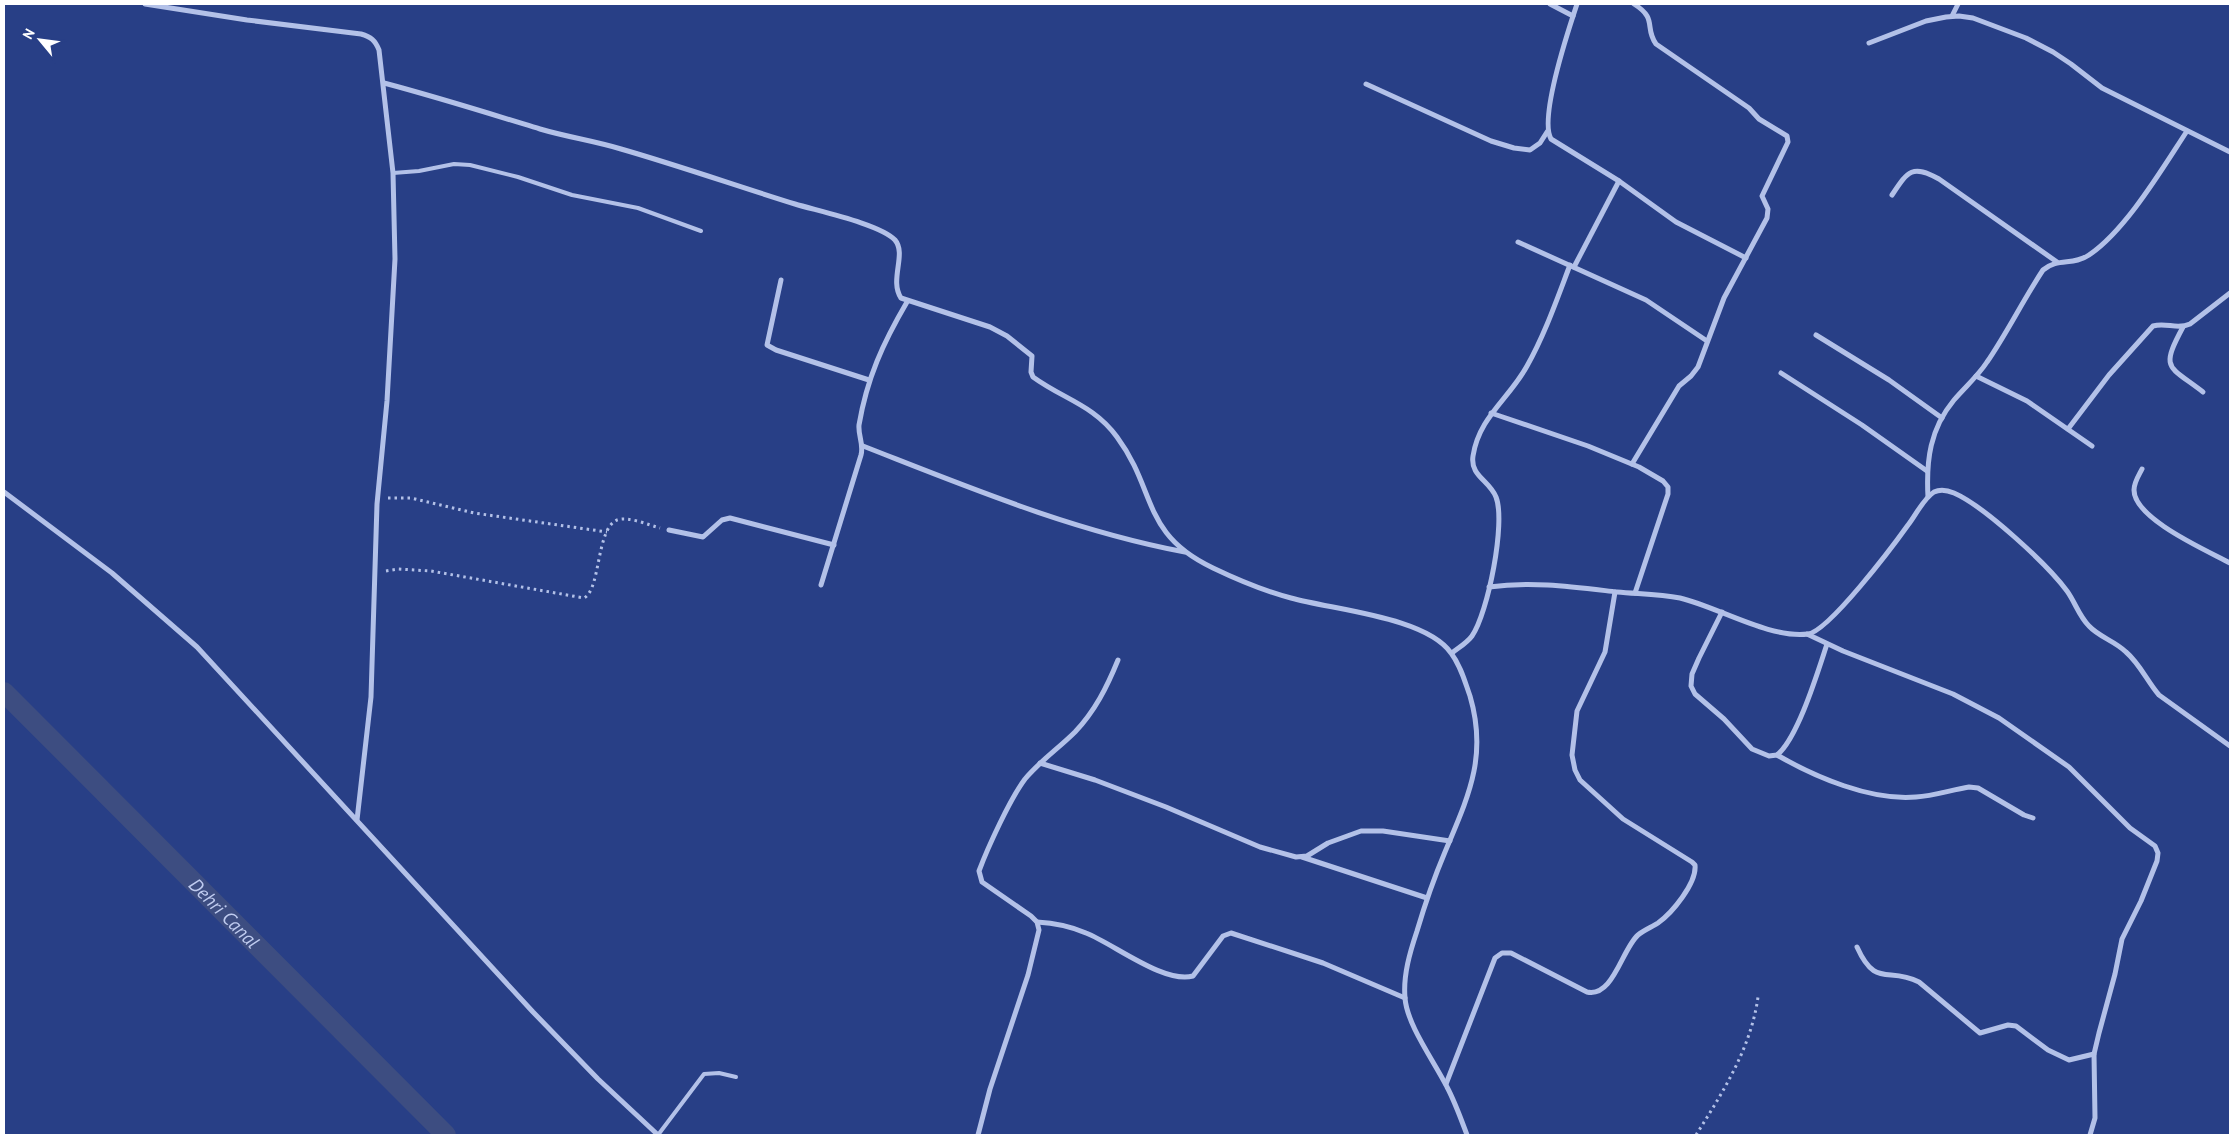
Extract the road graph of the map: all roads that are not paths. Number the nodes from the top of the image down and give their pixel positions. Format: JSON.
{"nodes":[{"id":1,"x":145,"y":4,"type":"edge"},
{"id":2,"x":1550,"y":4,"type":"edge"},
{"id":3,"x":1577,"y":4,"type":"edge"},
{"id":4,"x":1634,"y":4,"type":"edge"},
{"id":5,"x":1958,"y":4,"type":"edge"},
{"id":6,"x":1573,"y":16,"type":"junction"},
{"id":7,"x":1952,"y":16,"type":"junction"},
{"id":8,"x":1869,"y":43,"type":"dead end"},
{"id":9,"x":384,"y":83,"type":"junction"},
{"id":10,"x":1366,"y":84,"type":"dead end"},
{"id":11,"x":2187,"y":131,"type":"junction"},
{"id":12,"x":1547,"y":132,"type":"junction"},
{"id":13,"x":2230,"y":152,"type":"edge"},
{"id":14,"x":393,"y":173,"type":"junction"},
{"id":15,"x":1619,"y":181,"type":"junction"},
{"id":16,"x":1892,"y":195,"type":"dead end"},
{"id":17,"x":701,"y":231,"type":"dead end"},
{"id":18,"x":1518,"y":242,"type":"dead end"},
{"id":19,"x":1746,"y":258,"type":"junction"},
{"id":20,"x":2057,"y":262,"type":"junction"},
{"id":21,"x":1572,"y":266,"type":"junction"},
{"id":22,"x":782,"y":280,"type":"dead end"},
{"id":23,"x":2229,"y":295,"type":"edge"},
{"id":24,"x":907,"y":302,"type":"junction"},
{"id":25,"x":2183,"y":327,"type":"junction"},
{"id":26,"x":1816,"y":335,"type":"dead end"},
{"id":27,"x":1706,"y":341,"type":"junction"},
{"id":28,"x":1781,"y":373,"type":"dead end"},
{"id":29,"x":1976,"y":376,"type":"junction"},
{"id":30,"x":869,"y":380,"type":"junction"},
{"id":31,"x":2202,"y":392,"type":"dead end"},
{"id":32,"x":1491,"y":413,"type":"junction"},
{"id":33,"x":1942,"y":418,"type":"junction"},
{"id":34,"x":2068,"y":430,"type":"junction"},
{"id":35,"x":863,"y":446,"type":"junction"},
{"id":36,"x":2092,"y":446,"type":"dead end"},
{"id":37,"x":1632,"y":464,"type":"junction"},
{"id":38,"x":2142,"y":469,"type":"dead end"},
{"id":39,"x":1927,"y":471,"type":"junction"},
{"id":40,"x":4,"y":492,"type":"edge"},
{"id":41,"x":1928,"y":497,"type":"junction"},
{"id":42,"x":669,"y":530,"type":"road end"},
{"id":43,"x":834,"y":545,"type":"junction"},
{"id":44,"x":1185,"y":552,"type":"junction"},
{"id":45,"x":2230,"y":564,"type":"edge"},
{"id":46,"x":821,"y":585,"type":"dead end"},
{"id":47,"x":1489,"y":587,"type":"junction"},
{"id":48,"x":1615,"y":592,"type":"junction"},
{"id":49,"x":1635,"y":593,"type":"junction"},
{"id":50,"x":1722,"y":612,"type":"junction"},
{"id":51,"x":1807,"y":634,"type":"junction"},
{"id":52,"x":1827,"y":644,"type":"junction"},
{"id":53,"x":1452,"y":653,"type":"junction"},
{"id":54,"x":1118,"y":660,"type":"dead end"},
{"id":55,"x":2230,"y":746,"type":"edge"},
{"id":56,"x":1776,"y":755,"type":"junction"},
{"id":57,"x":1040,"y":763,"type":"junction"},
{"id":58,"x":2033,"y":818,"type":"dead end"},
{"id":59,"x":357,"y":820,"type":"junction"},
{"id":60,"x":1450,"y":841,"type":"junction"},
{"id":61,"x":1300,"y":857,"type":"junction"},
{"id":62,"x":1427,"y":898,"type":"junction"},
{"id":63,"x":1037,"y":922,"type":"junction"},
{"id":64,"x":1858,"y":948,"type":"dead end"},
{"id":65,"x":1405,"y":998,"type":"junction"},
{"id":66,"x":2094,"y":1054,"type":"junction"},
{"id":67,"x":736,"y":1077,"type":"dead end"},
{"id":68,"x":1446,"y":1084,"type":"junction"},
{"id":69,"x":658,"y":1135,"type":"edge"},
{"id":70,"x":978,"y":1135,"type":"edge"},
{"id":71,"x":1467,"y":1135,"type":"edge"},
{"id":72,"x":2090,"y":1135,"type":"edge"}],
"edges":[{"from":1,"to":9,"type":"street"},
{"from":2,"to":6,"type":"street"},
{"from":3,"to":6,"type":"street"},
{"from":4,"to":19,"type":"street"},
{"from":5,"to":7,"type":"street"},
{"from":6,"to":12,"type":"street"},
{"from":7,"to":8,"type":"street"},
{"from":7,"to":11,"type":"street"},
{"from":9,"to":14,"type":"street"},
{"from":9,"to":24,"type":"street"},
{"from":10,"to":12,"type":"street"},
{"from":11,"to":13,"type":"street"},
{"from":11,"to":20,"type":"street"},
{"from":12,"to":15,"type":"street"},
{"from":14,"to":17,"type":"lane"},
{"from":14,"to":59,"type":"street"},
{"from":15,"to":19,"type":"street"},
{"from":15,"to":21,"type":"street"},
{"from":16,"to":20,"type":"street"},
{"from":18,"to":21,"type":"street"},
{"from":19,"to":27,"type":"street"},
{"from":20,"to":29,"type":"street"},
{"from":21,"to":27,"type":"street"},
{"from":21,"to":32,"type":"street"},
{"from":22,"to":30,"type":"street"},
{"from":23,"to":25,"type":"street"},
{"from":24,"to":30,"type":"street"},
{"from":24,"to":44,"type":"street"},
{"from":25,"to":31,"type":"street"},
{"from":25,"to":34,"type":"street"},
{"from":26,"to":33,"type":"street"},
{"from":27,"to":37,"type":"street"},
{"from":28,"to":39,"type":"street"},
{"from":29,"to":33,"type":"street"},
{"from":29,"to":34,"type":"street"},
{"from":30,"to":35,"type":"street"},
{"from":32,"to":37,"type":"street"},
{"from":32,"to":47,"type":"street"},
{"from":33,"to":39,"type":"street"},
{"from":34,"to":36,"type":"street"},
{"from":35,"to":43,"type":"street"},
{"from":35,"to":44,"type":"street"},
{"from":37,"to":49,"type":"street"},
{"from":38,"to":45,"type":"street"},
{"from":39,"to":41,"type":"street"},
{"from":40,"to":59,"type":"street"},
{"from":41,"to":51,"type":"street"},
{"from":41,"to":55,"type":"street"},
{"from":42,"to":43,"type":"street"},
{"from":43,"to":46,"type":"street"},
{"from":44,"to":53,"type":"street"},
{"from":47,"to":48,"type":"street"},
{"from":47,"to":53,"type":"street"},
{"from":48,"to":49,"type":"street"},
{"from":48,"to":68,"type":"street"},
{"from":49,"to":50,"type":"street"},
{"from":50,"to":51,"type":"street"},
{"from":50,"to":56,"type":"street"},
{"from":51,"to":52,"type":"street"},
{"from":52,"to":56,"type":"street"},
{"from":52,"to":66,"type":"street"},
{"from":53,"to":60,"type":"street"},
{"from":54,"to":57,"type":"street"},
{"from":56,"to":58,"type":"street"},
{"from":57,"to":61,"type":"street"},
{"from":57,"to":63,"type":"street"},
{"from":59,"to":69,"type":"street"},
{"from":60,"to":61,"type":"street"},
{"from":60,"to":62,"type":"street"},
{"from":61,"to":62,"type":"street"},
{"from":62,"to":65,"type":"street"},
{"from":63,"to":65,"type":"street"},
{"from":63,"to":70,"type":"street"},
{"from":64,"to":66,"type":"street"},
{"from":65,"to":68,"type":"street"},
{"from":66,"to":72,"type":"street"},
{"from":67,"to":69,"type":"lane"},
{"from":68,"to":71,"type":"street"}]}
